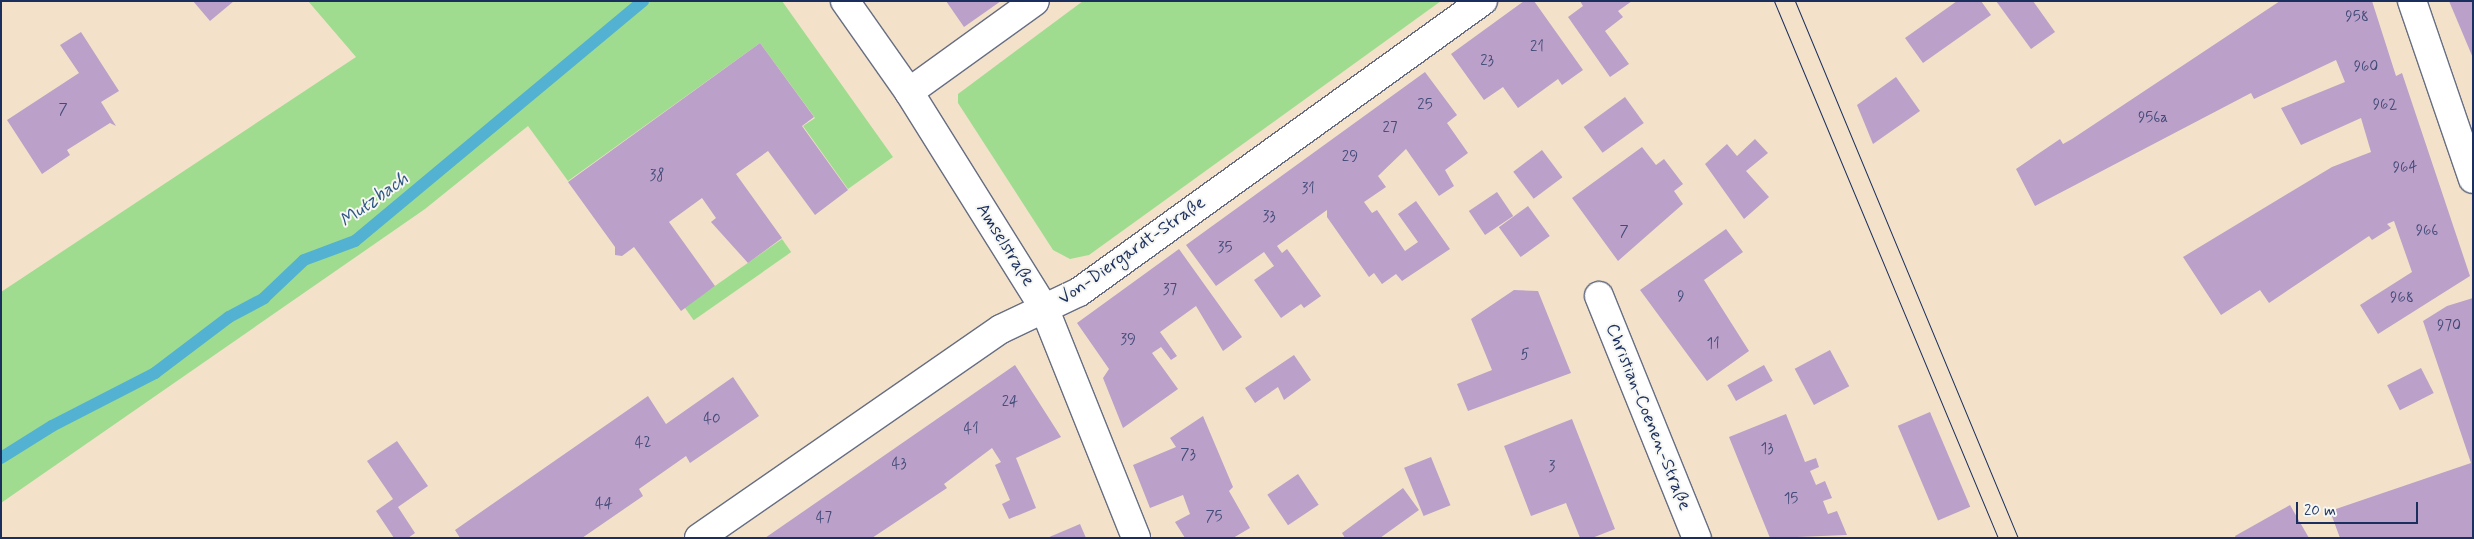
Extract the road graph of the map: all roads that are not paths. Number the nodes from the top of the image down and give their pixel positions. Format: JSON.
{"nodes":[{"id":1,"x":845,"y":1,"type":"edge"},
{"id":2,"x":1035,"y":1,"type":"edge"},
{"id":3,"x":1483,"y":1,"type":"edge"},
{"id":4,"x":2412,"y":1,"type":"edge"},
{"id":5,"x":909,"y":92,"type":"junction"},
{"id":6,"x":2473,"y":179,"type":"edge"},
{"id":7,"x":1599,"y":296,"type":"dead end"},
{"id":8,"x":1045,"y":310,"type":"junction"},
{"id":9,"x":698,"y":538,"type":"edge"},
{"id":10,"x":1136,"y":538,"type":"edge"},
{"id":11,"x":1696,"y":538,"type":"edge"}],
"edges":[{"from":1,"to":5,"type":"street","name":"Amselstraße"},
{"from":2,"to":5,"type":"street"},
{"from":3,"to":8,"type":"street","name":"Von-Diergardt-Straße"},
{"from":4,"to":6,"type":"street"},
{"from":5,"to":8,"type":"street","name":"Amselstraße"},
{"from":7,"to":11,"type":"street","name":"Christian-Coenen-Straße"},
{"from":8,"to":9,"type":"street","name":"Von-Diergardt-Straße"},
{"from":8,"to":10,"type":"street","name":"Amselstraße"}]}
